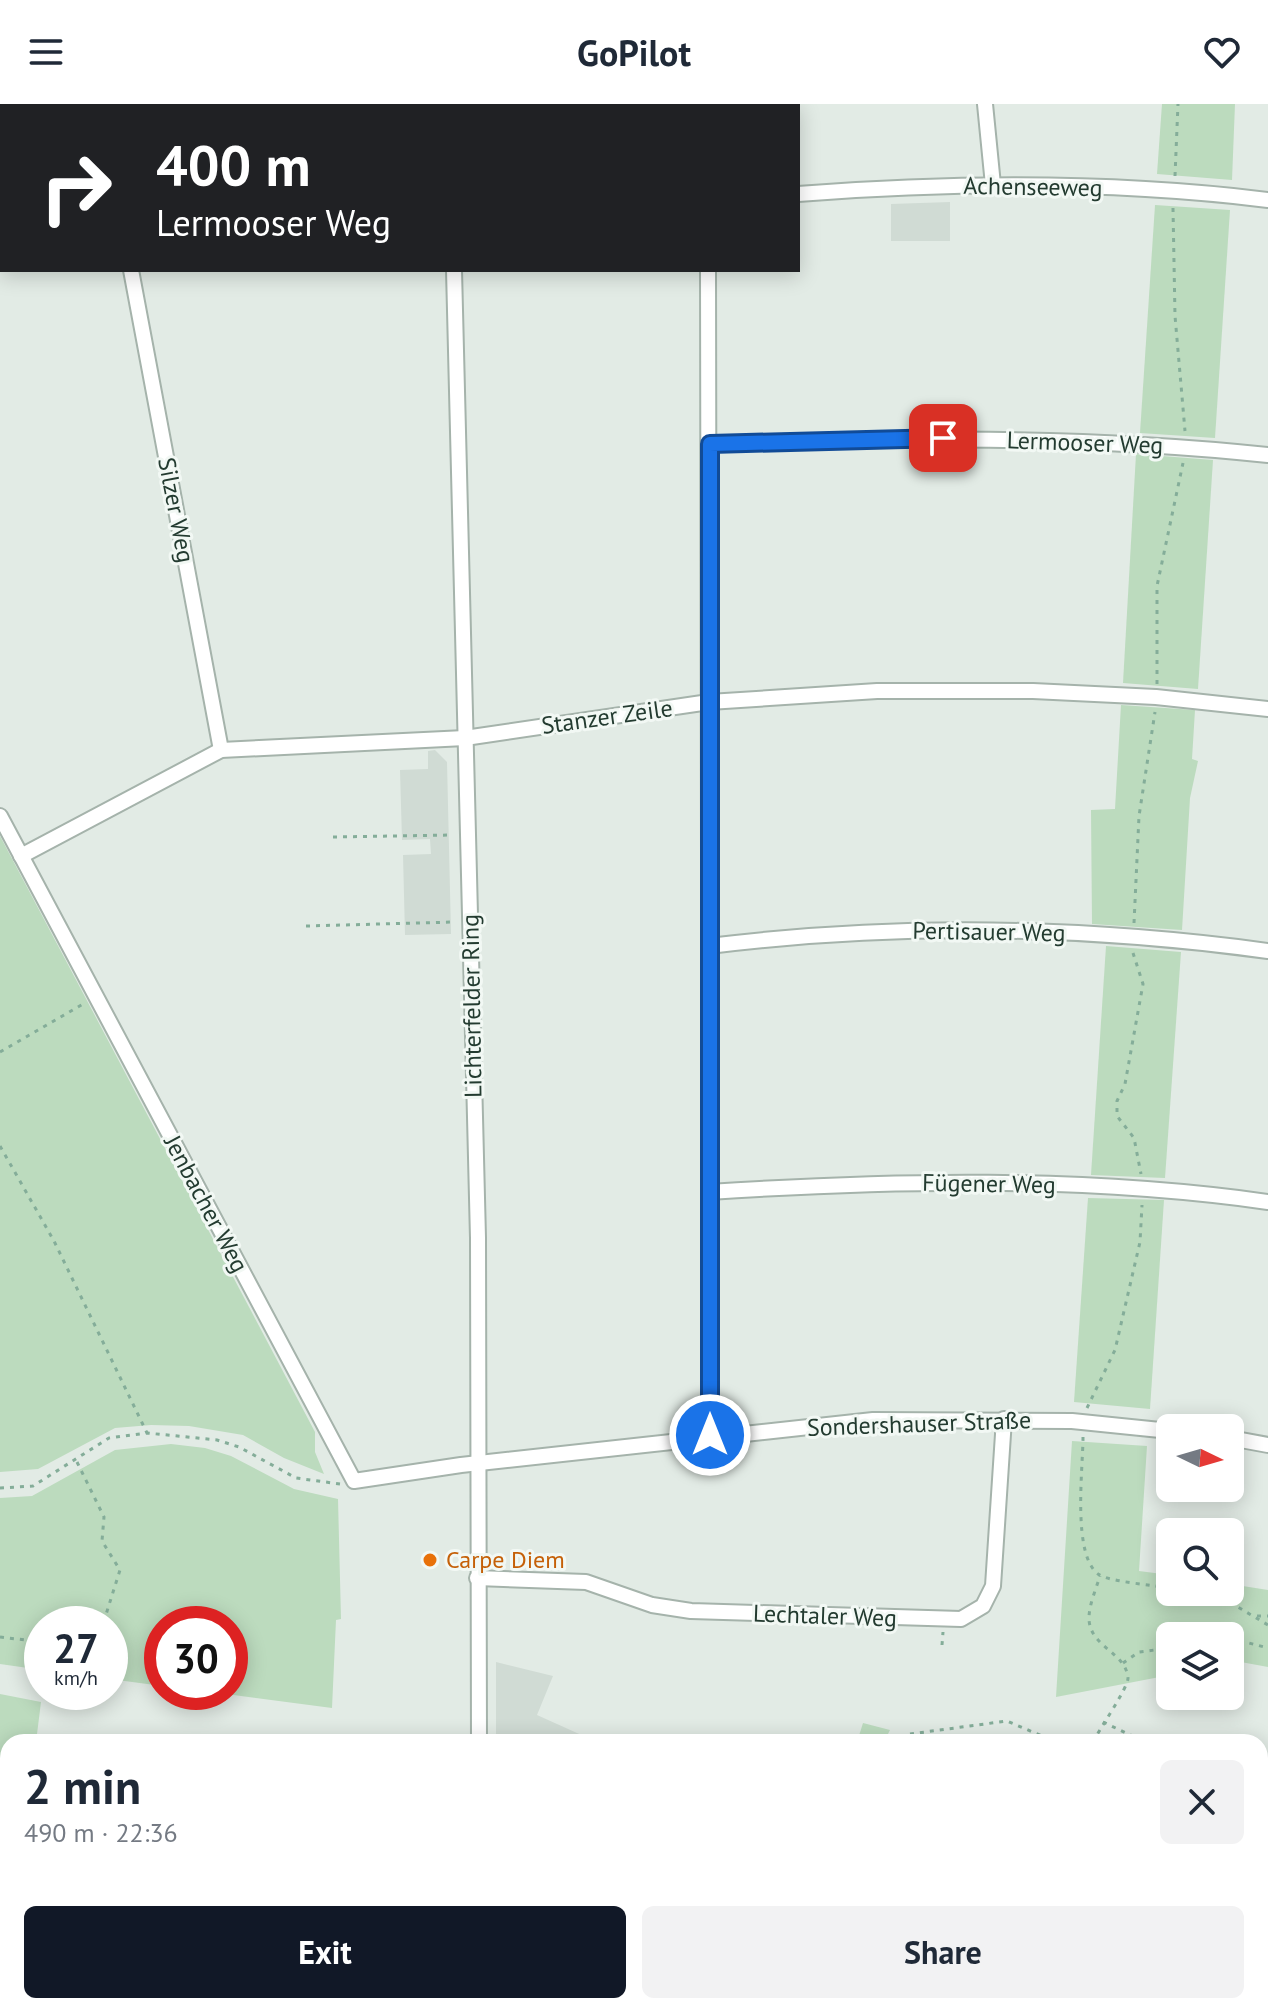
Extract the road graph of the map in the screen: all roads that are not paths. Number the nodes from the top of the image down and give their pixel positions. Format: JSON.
{"nodes":[{"id":1,"x":985,"y":104,"type":"edge"},
{"id":2,"x":993,"y":185,"type":"junction"},
{"id":3,"x":800,"y":194,"type":"edge"},
{"id":4,"x":1268,"y":200,"type":"edge"},
{"id":5,"x":131,"y":272,"type":"edge"},
{"id":6,"x":454,"y":272,"type":"edge"},
{"id":7,"x":708,"y":272,"type":"edge"},
{"id":8,"x":710,"y":444,"type":"junction"},
{"id":9,"x":1268,"y":455,"type":"edge"},
{"id":10,"x":709,"y":702,"type":"junction"},
{"id":11,"x":1268,"y":709,"type":"edge"},
{"id":12,"x":465,"y":738,"type":"junction"},
{"id":13,"x":221,"y":750,"type":"junction"},
{"id":14,"x":0,"y":816,"type":"edge"},
{"id":15,"x":21,"y":856,"type":"junction"},
{"id":16,"x":709,"y":946,"type":"junction"},
{"id":17,"x":1268,"y":951,"type":"edge"},
{"id":18,"x":709,"y":1192,"type":"junction"},
{"id":19,"x":1268,"y":1202,"type":"edge"},
{"id":20,"x":1004,"y":1419,"type":"junction"},
{"id":21,"x":1156,"y":1430,"type":"edge"},
{"id":22,"x":710,"y":1435,"type":"junction"},
{"id":23,"x":1244,"y":1441,"type":"edge"},
{"id":24,"x":1268,"y":1445,"type":"edge"},
{"id":25,"x":478,"y":1463,"type":"junction"},
{"id":26,"x":477,"y":1578,"type":"junction"},
{"id":27,"x":479,"y":1734,"type":"edge"}],
"edges":[{"from":1,"to":2,"type":"street"},
{"from":2,"to":3,"type":"street","name":"Achenseeweg"},
{"from":2,"to":4,"type":"street","name":"Achenseeweg"},
{"from":5,"to":13,"type":"street","name":"Silzer Weg"},
{"from":6,"to":12,"type":"street","name":"Lichterfelder Ring"},
{"from":7,"to":8,"type":"street"},
{"from":8,"to":9,"type":"street","name":"Lermooser Weg"},
{"from":8,"to":10,"type":"street"},
{"from":10,"to":11,"type":"street","name":"Stanzer Zeile"},
{"from":10,"to":12,"type":"street","name":"Stanzer Zeile"},
{"from":10,"to":16,"type":"street"},
{"from":12,"to":13,"type":"street","name":"Stanzer Zeile"},
{"from":12,"to":25,"type":"street","name":"Lichterfelder Ring"},
{"from":13,"to":15,"type":"street","name":"Stanzer Zeile"},
{"from":14,"to":15,"type":"street","name":"Jenbacher Weg"},
{"from":15,"to":25,"type":"street","name":"Jenbacher Weg"},
{"from":16,"to":17,"type":"street","name":"Pertisauer Weg"},
{"from":16,"to":18,"type":"street"},
{"from":18,"to":19,"type":"street","name":"Fügener Weg"},
{"from":18,"to":22,"type":"street"},
{"from":20,"to":21,"type":"street","name":"Sondershauser Straße"},
{"from":20,"to":22,"type":"street","name":"Sondershauser Straße"},
{"from":20,"to":26,"type":"street","name":"Lechtaler Weg"},
{"from":22,"to":25,"type":"street","name":"Sondershauser Straße"},
{"from":23,"to":24,"type":"street"},
{"from":25,"to":26,"type":"street","name":"Lichterfelder Ring"},
{"from":26,"to":27,"type":"street","name":"Lichterfelder Ring"}]}
